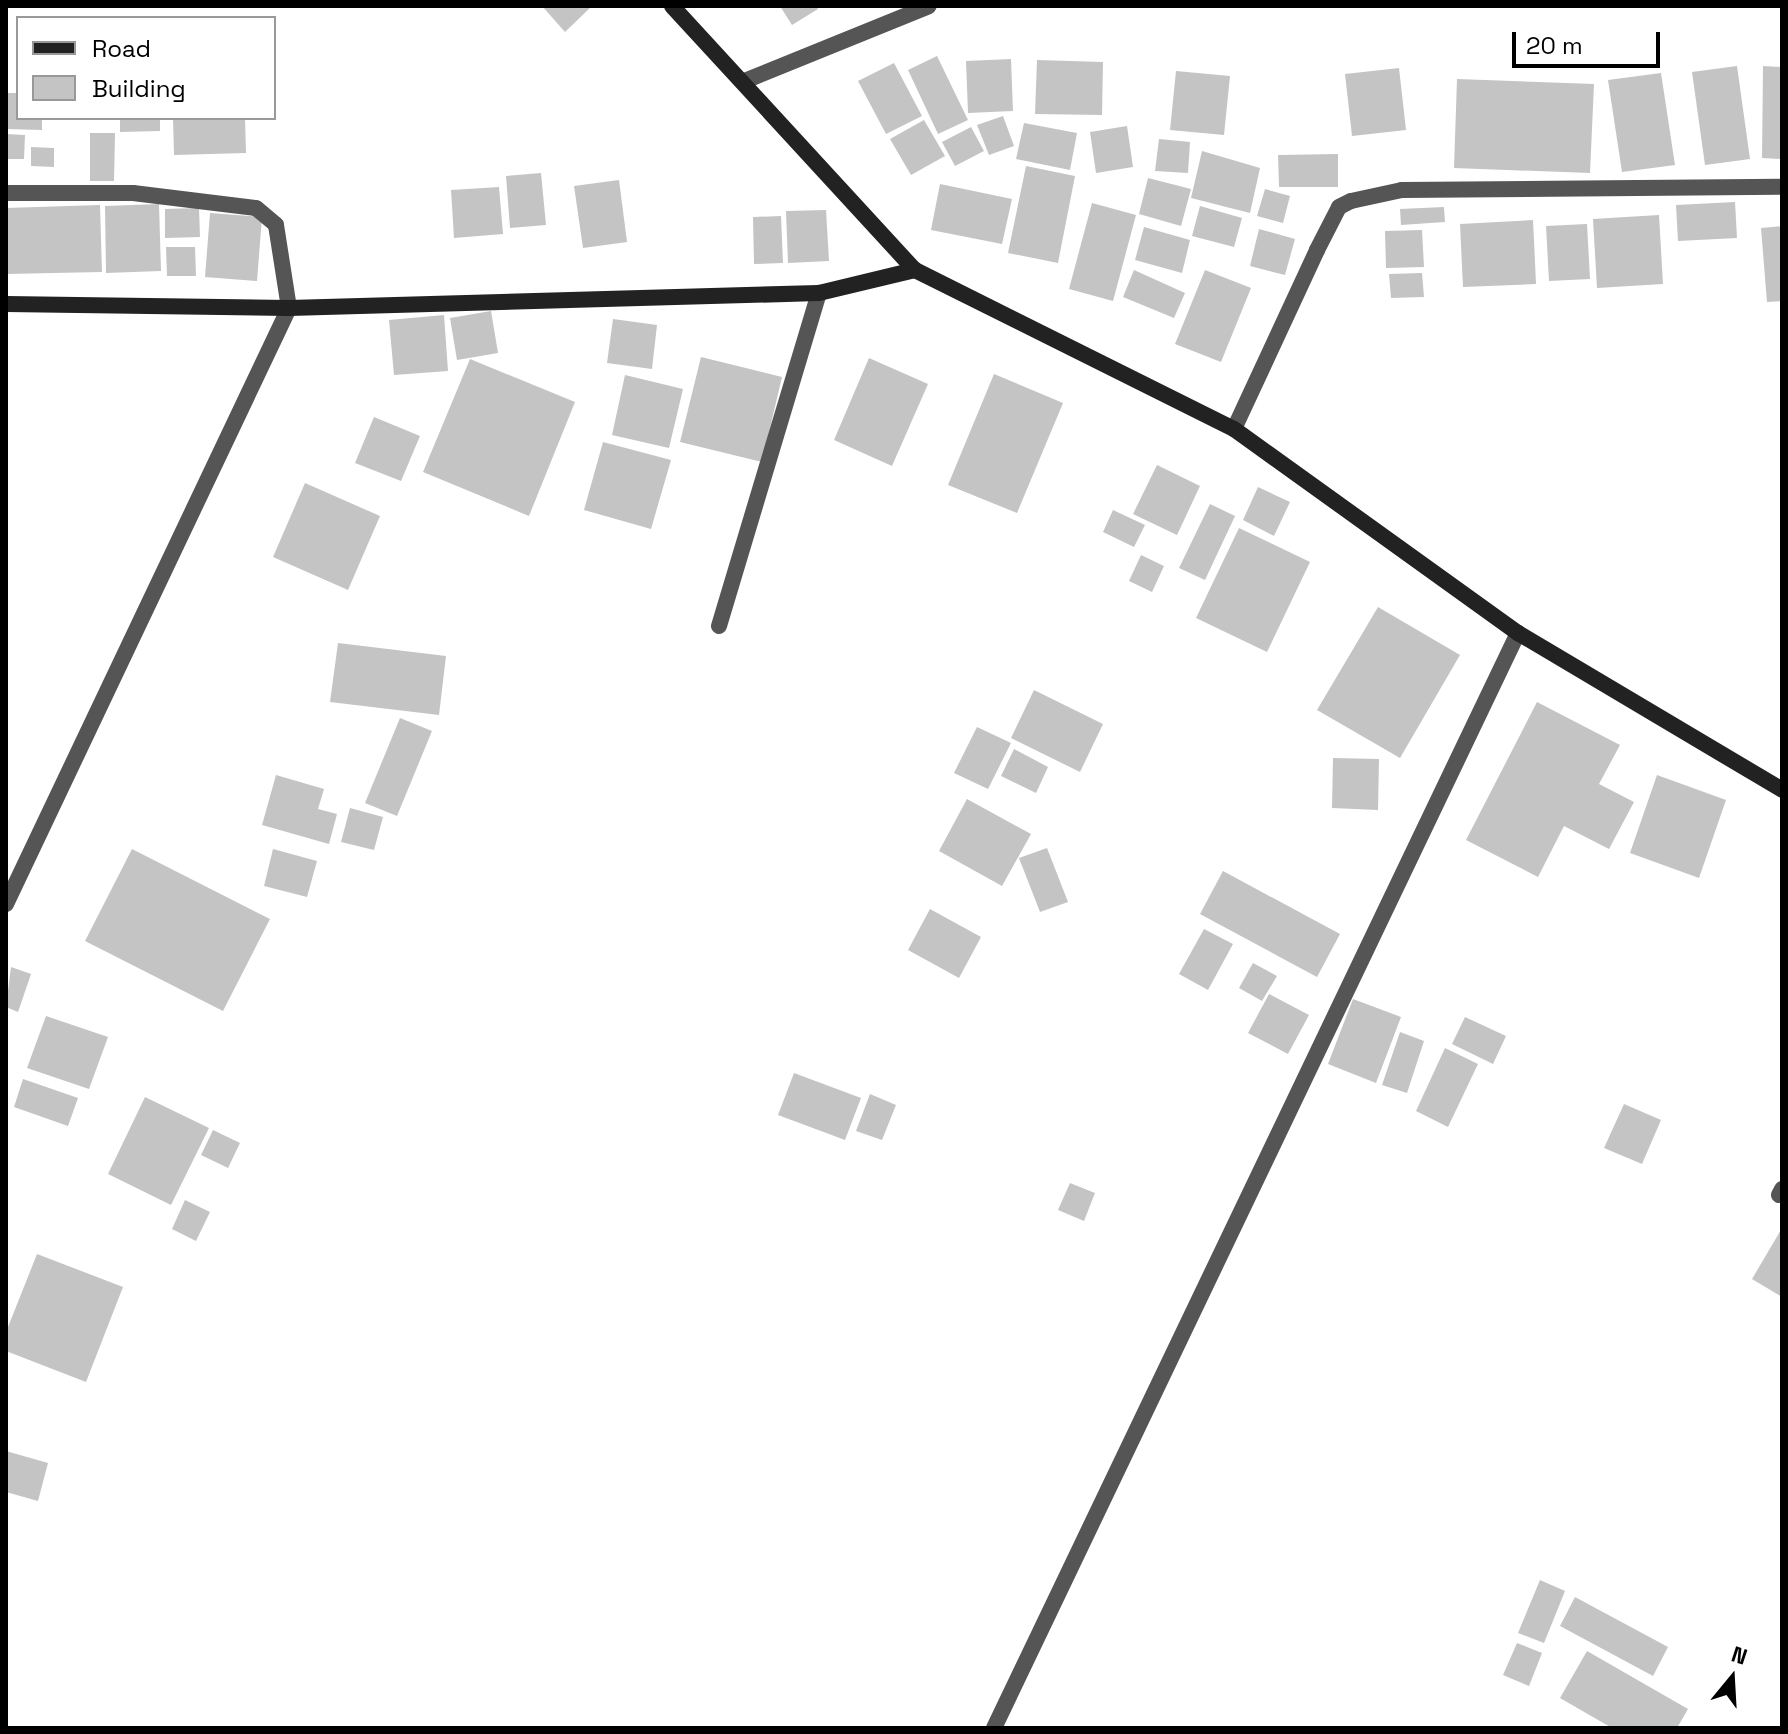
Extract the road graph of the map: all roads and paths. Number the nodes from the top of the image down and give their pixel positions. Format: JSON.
{"nodes":[{"id":1,"x":672,"y":6,"type":"edge"},
{"id":2,"x":929,"y":6,"type":"edge"},
{"id":3,"x":747,"y":80,"type":"junction"},
{"id":4,"x":1782,"y":187,"type":"edge"},
{"id":5,"x":6,"y":193,"type":"edge"},
{"id":6,"x":915,"y":270,"type":"junction"},
{"id":7,"x":819,"y":293,"type":"junction"},
{"id":8,"x":6,"y":304,"type":"edge"},
{"id":9,"x":289,"y":308,"type":"junction"},
{"id":10,"x":1234,"y":429,"type":"junction"},
{"id":11,"x":719,"y":626,"type":"dead end"},
{"id":12,"x":1518,"y":633,"type":"junction"},
{"id":13,"x":1782,"y":790,"type":"edge"},
{"id":14,"x":6,"y":904,"type":"edge"},
{"id":15,"x":994,"y":1728,"type":"edge"}],
"edges":[{"from":1,"to":3,"type":"street"},
{"from":2,"to":3,"type":"street"},
{"from":3,"to":6,"type":"street"},
{"from":4,"to":10,"type":"street"},
{"from":5,"to":9,"type":"street"},
{"from":6,"to":7,"type":"street"},
{"from":6,"to":10,"type":"street"},
{"from":7,"to":9,"type":"street"},
{"from":7,"to":11,"type":"street"},
{"from":8,"to":9,"type":"street"},
{"from":9,"to":14,"type":"street"},
{"from":10,"to":12,"type":"street"},
{"from":12,"to":13,"type":"street"},
{"from":12,"to":15,"type":"street"}]}
